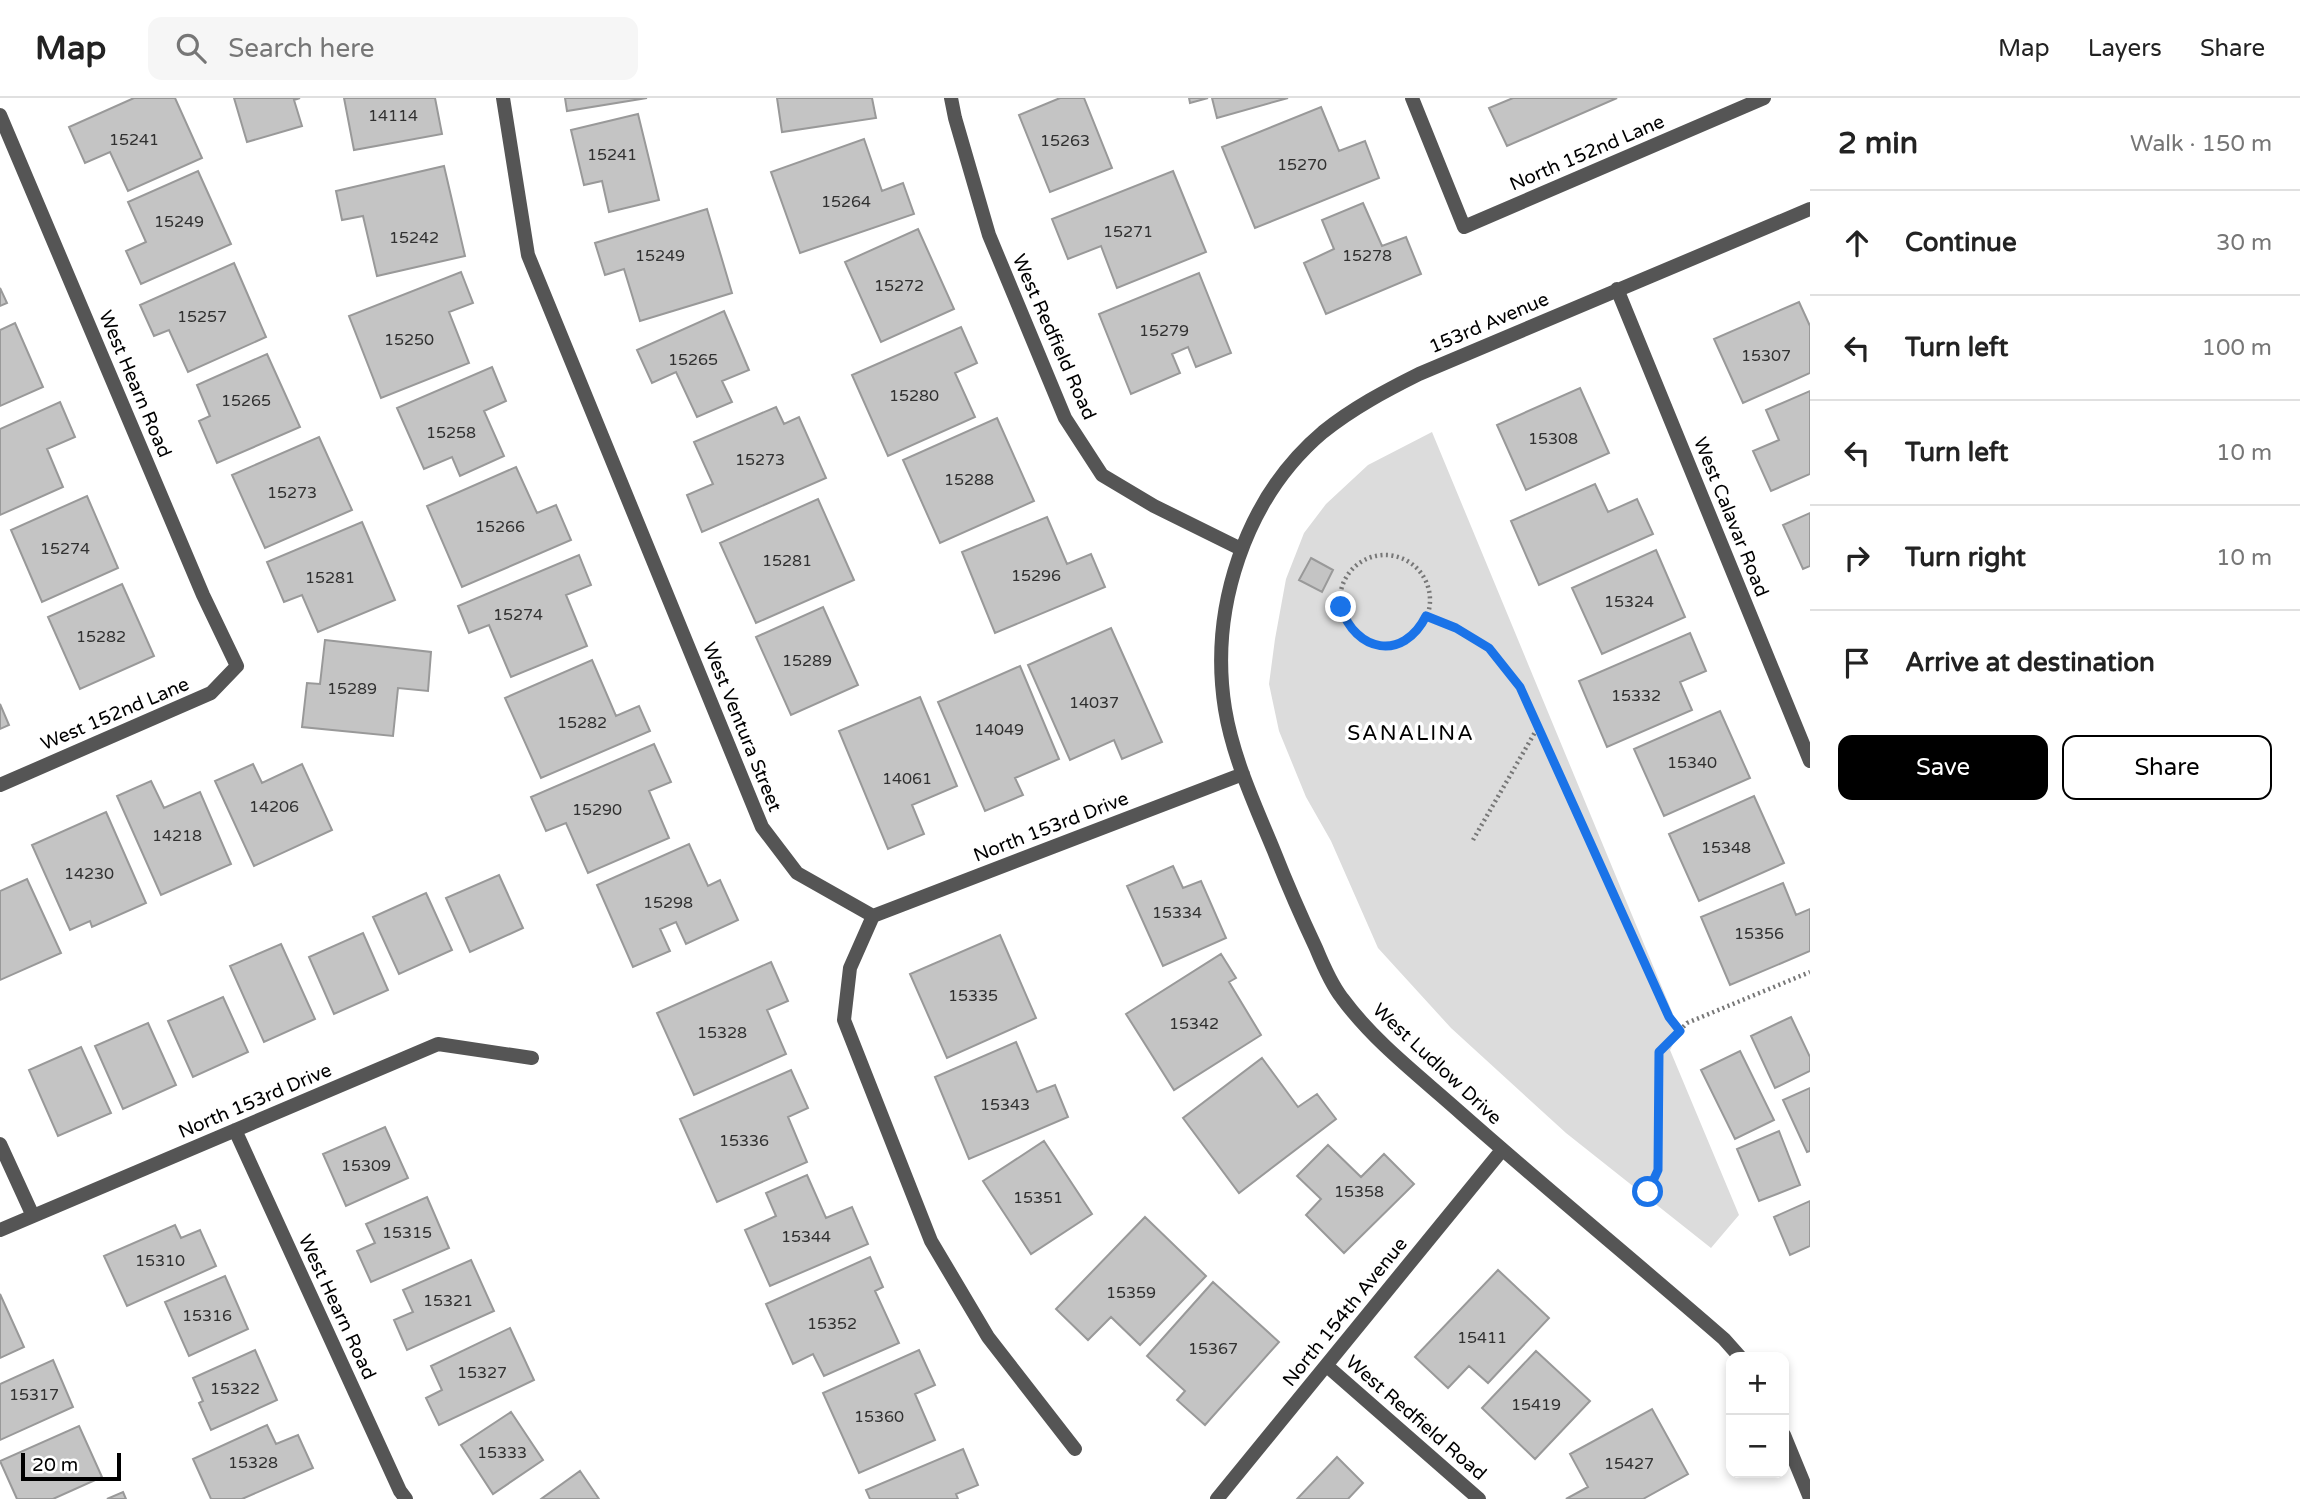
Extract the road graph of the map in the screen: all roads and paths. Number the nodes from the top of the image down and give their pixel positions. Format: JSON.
{"nodes":[{"id":1,"x":503,"y":98,"type":"edge"},
{"id":2,"x":951,"y":98,"type":"edge"},
{"id":3,"x":1412,"y":98,"type":"edge"},
{"id":4,"x":1764,"y":98,"type":"edge"},
{"id":5,"x":0,"y":115,"type":"edge"},
{"id":6,"x":1810,"y":209,"type":"edge"},
{"id":7,"x":1617,"y":289,"type":"junction"},
{"id":8,"x":1241,"y":549,"type":"junction"},
{"id":9,"x":1426,"y":616,"type":"junction"},
{"id":10,"x":237,"y":666,"type":"joint"},
{"id":11,"x":1538,"y":727,"type":"junction"},
{"id":12,"x":1810,"y":761,"type":"edge"},
{"id":13,"x":1243,"y":774,"type":"junction"},
{"id":14,"x":0,"y":785,"type":"edge"},
{"id":15,"x":1473,"y":840,"type":"dead end"},
{"id":16,"x":873,"y":916,"type":"junction"},
{"id":17,"x":1810,"y":972,"type":"edge"},
{"id":18,"x":1680,"y":1031,"type":"junction"},
{"id":19,"x":532,"y":1058,"type":"dead end"},
{"id":20,"x":235,"y":1130,"type":"junction"},
{"id":21,"x":0,"y":1144,"type":"edge"},
{"id":22,"x":1502,"y":1150,"type":"junction"},
{"id":23,"x":1638,"y":1204,"type":"dead end"},
{"id":24,"x":33,"y":1216,"type":"junction"},
{"id":25,"x":0,"y":1230,"type":"edge"},
{"id":26,"x":1736,"y":1352,"type":"edge"},
{"id":27,"x":1327,"y":1366,"type":"junction"},
{"id":28,"x":1789,"y":1447,"type":"edge"},
{"id":29,"x":1075,"y":1448,"type":"dead end"},
{"id":30,"x":1810,"y":1498,"type":"edge"},
{"id":31,"x":406,"y":1499,"type":"edge"},
{"id":32,"x":1217,"y":1499,"type":"edge"},
{"id":33,"x":1479,"y":1499,"type":"edge"}],
"edges":[{"from":1,"to":16,"type":"street","name":"West Ventura Street"},
{"from":2,"to":8,"type":"street","name":"West Redfield Road"},
{"from":3,"to":4,"type":"street","name":"North 152nd Lane"},
{"from":5,"to":10,"type":"street","name":"West Hearn Road"},
{"from":6,"to":7,"type":"street","name":"153rd Avenue"},
{"from":7,"to":8,"type":"street","name":"153rd Avenue"},
{"from":7,"to":12,"type":"street","name":"West Calavar Road"},
{"from":8,"to":13,"type":"street","name":"West Ludlow Drive"},
{"from":9,"to":9,"type":"path"},
{"from":9,"to":11,"type":"path"},
{"from":10,"to":14,"type":"street","name":"West 152nd Lane"},
{"from":11,"to":15,"type":"path"},
{"from":11,"to":18,"type":"path"},
{"from":13,"to":16,"type":"street","name":"North 153rd Drive"},
{"from":13,"to":22,"type":"street","name":"West Ludlow Drive"},
{"from":16,"to":29,"type":"street"},
{"from":17,"to":18,"type":"path"},
{"from":18,"to":23,"type":"path"},
{"from":19,"to":20,"type":"street","name":"North 153rd Drive"},
{"from":20,"to":24,"type":"street","name":"North 153rd Drive"},
{"from":20,"to":31,"type":"street","name":"West Hearn Road"},
{"from":21,"to":24,"type":"street"},
{"from":22,"to":26,"type":"street","name":"West Ludlow Drive"},
{"from":22,"to":27,"type":"street","name":"North 154th Avenue"},
{"from":24,"to":25,"type":"street","name":"North 153rd Drive"},
{"from":27,"to":32,"type":"street","name":"North 154th Avenue"},
{"from":27,"to":33,"type":"street","name":"West Redfield Road"},
{"from":28,"to":30,"type":"street"}]}
